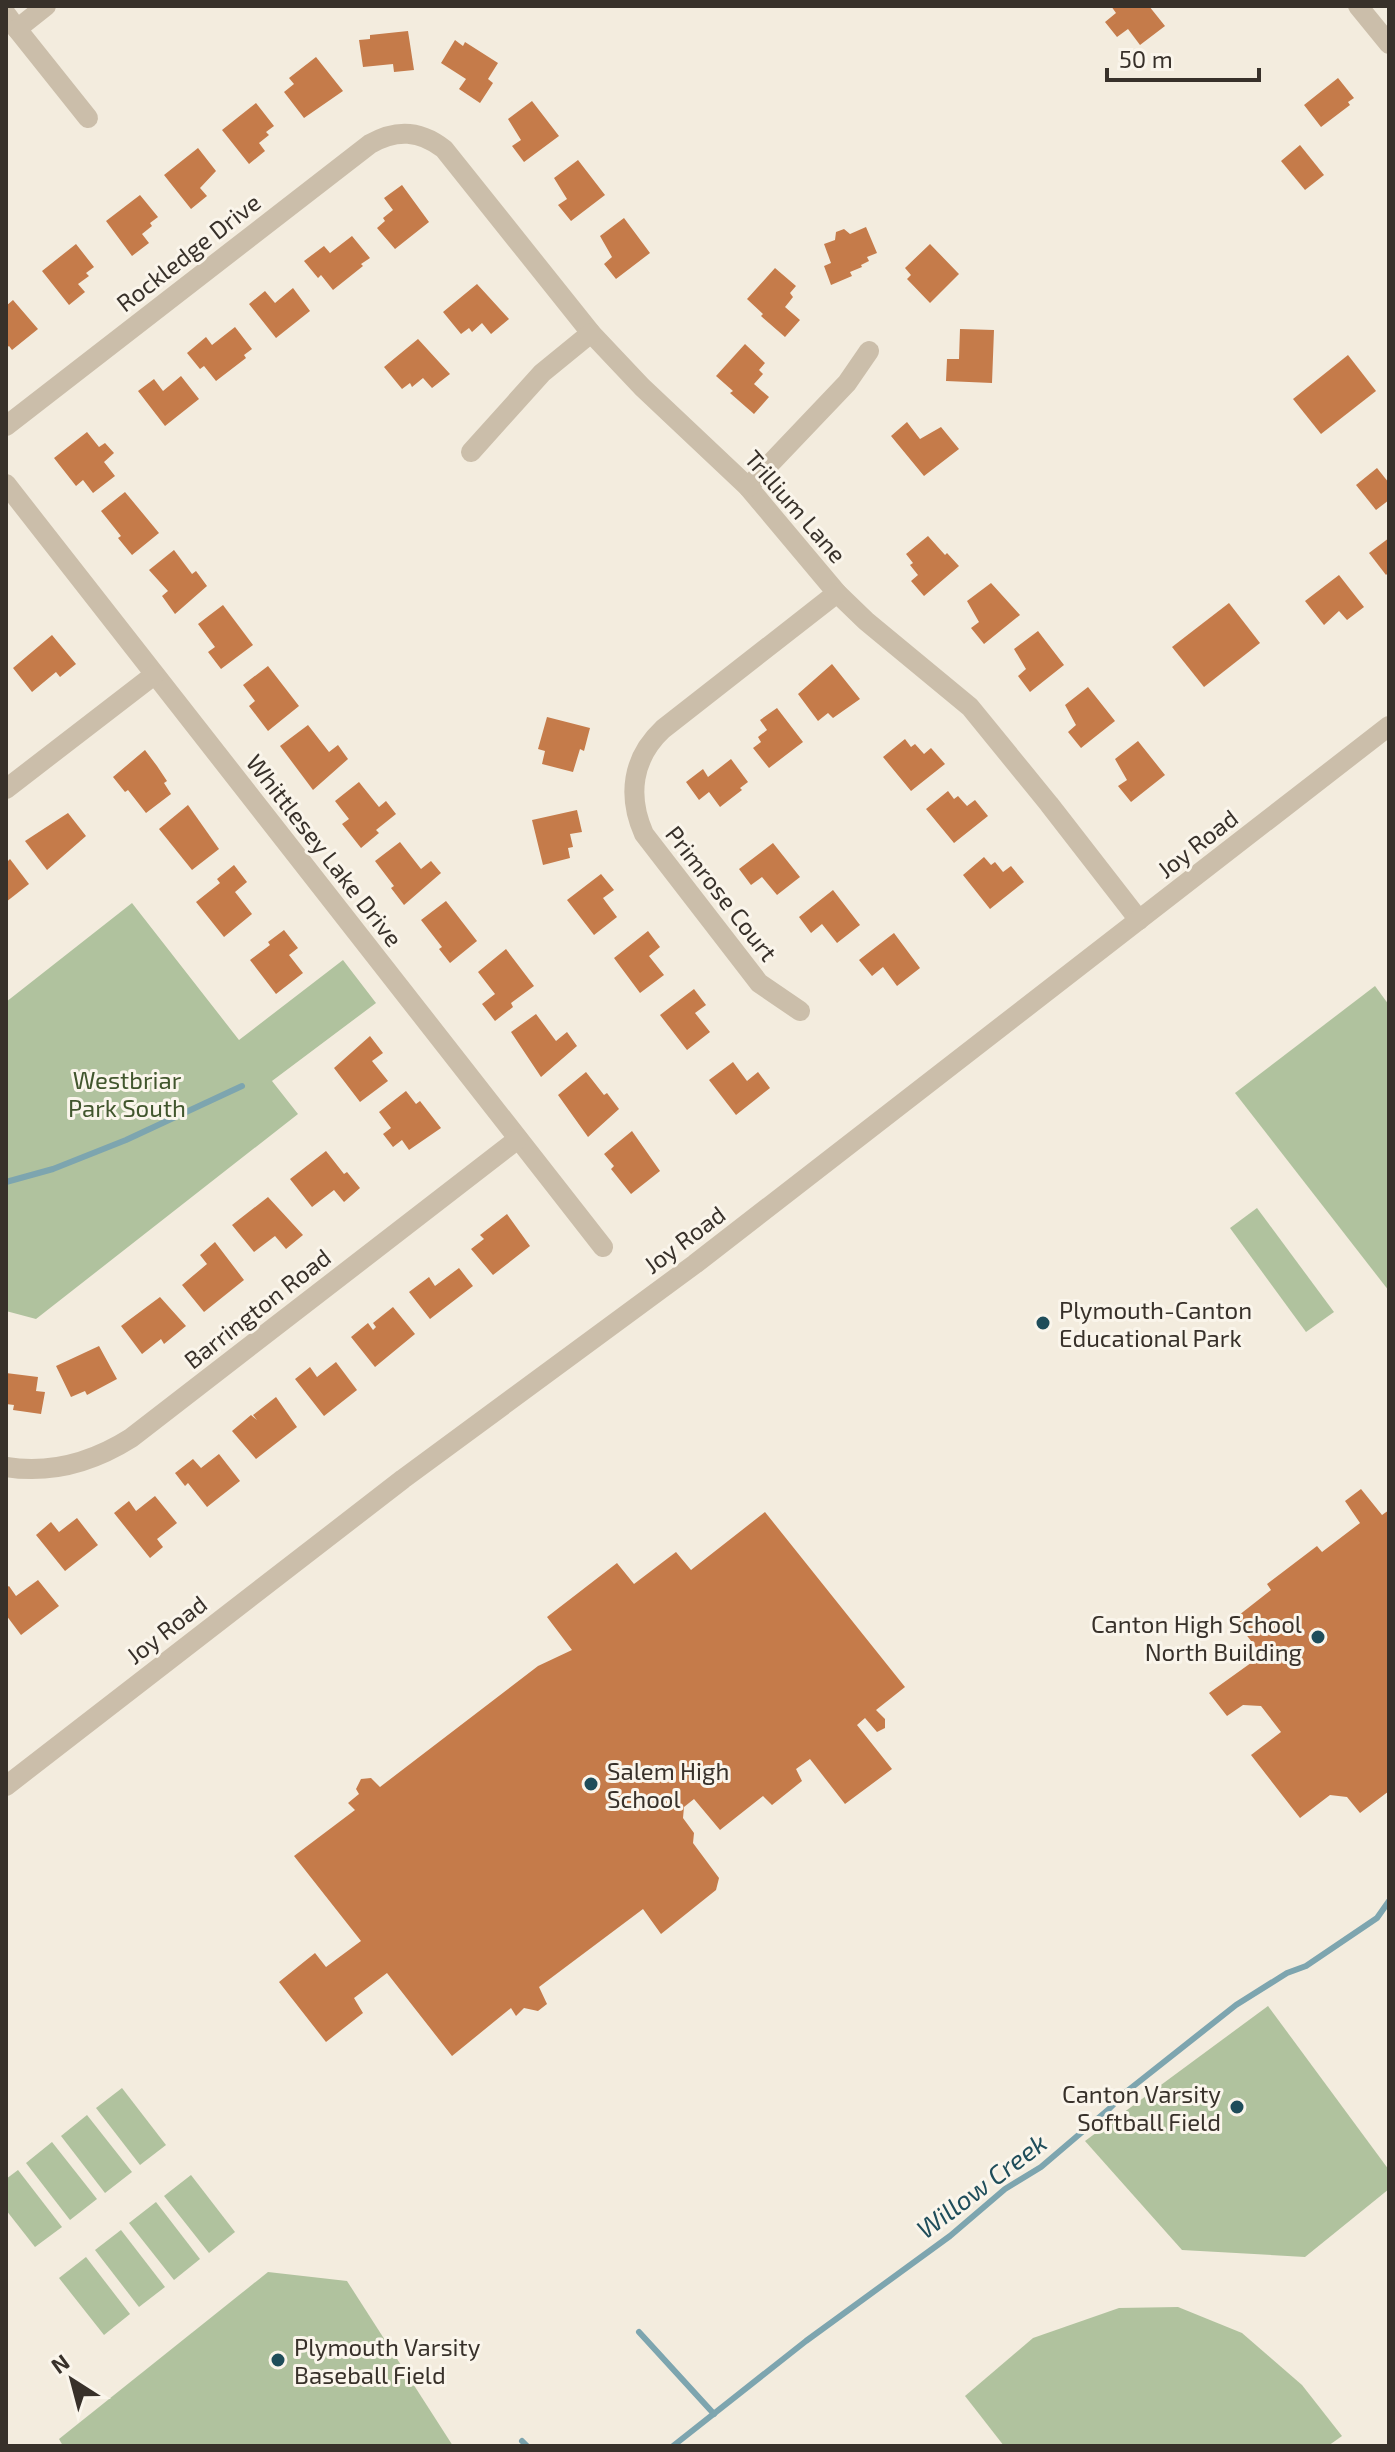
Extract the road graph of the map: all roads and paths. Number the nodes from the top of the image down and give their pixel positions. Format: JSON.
{"nodes":[{"id":1,"x":46,"y":6,"type":"edge"},
{"id":2,"x":1358,"y":6,"type":"edge"},
{"id":3,"x":12,"y":22,"type":"edge"},
{"id":4,"x":1389,"y":44,"type":"edge"},
{"id":5,"x":88,"y":118,"type":"dead end"},
{"id":6,"x":409,"y":133,"type":"joint"},
{"id":7,"x":591,"y":333,"type":"junction"},
{"id":8,"x":869,"y":351,"type":"dead end"},
{"id":9,"x":6,"y":426,"type":"edge"},
{"id":10,"x":471,"y":452,"type":"dead end"},
{"id":11,"x":6,"y":484,"type":"edge"},
{"id":12,"x":748,"y":487,"type":"junction"},
{"id":13,"x":837,"y":593,"type":"junction"},
{"id":14,"x":154,"y":675,"type":"junction"},
{"id":15,"x":1389,"y":726,"type":"edge"},
{"id":16,"x":6,"y":789,"type":"edge"},
{"id":17,"x":1139,"y":920,"type":"junction"},
{"id":18,"x":800,"y":1011,"type":"dead end"},
{"id":19,"x":518,"y":1139,"type":"junction"},
{"id":20,"x":603,"y":1247,"type":"dead end"},
{"id":21,"x":6,"y":1467,"type":"edge"},
{"id":22,"x":6,"y":1786,"type":"edge"}],
"edges":[{"from":1,"to":3,"type":"street"},
{"from":2,"to":4,"type":"street"},
{"from":3,"to":5,"type":"street"},
{"from":6,"to":7,"type":"street","name":"Trillium Lane"},
{"from":6,"to":9,"type":"street","name":"Rockledge Drive"},
{"from":7,"to":10,"type":"street"},
{"from":7,"to":12,"type":"street","name":"Trillium Lane"},
{"from":8,"to":12,"type":"street"},
{"from":11,"to":14,"type":"street","name":"Whittlesey Lake Drive"},
{"from":12,"to":13,"type":"street","name":"Trillium Lane"},
{"from":13,"to":17,"type":"street","name":"Trillium Lane"},
{"from":13,"to":18,"type":"street","name":"Primrose Court"},
{"from":14,"to":16,"type":"street"},
{"from":14,"to":19,"type":"street","name":"Whittlesey Lake Drive"},
{"from":15,"to":17,"type":"street","name":"Joy Road"},
{"from":17,"to":22,"type":"street","name":"Joy Road"},
{"from":19,"to":20,"type":"street","name":"Whittlesey Lake Drive"},
{"from":19,"to":21,"type":"street","name":"Barrington Road"}]}
